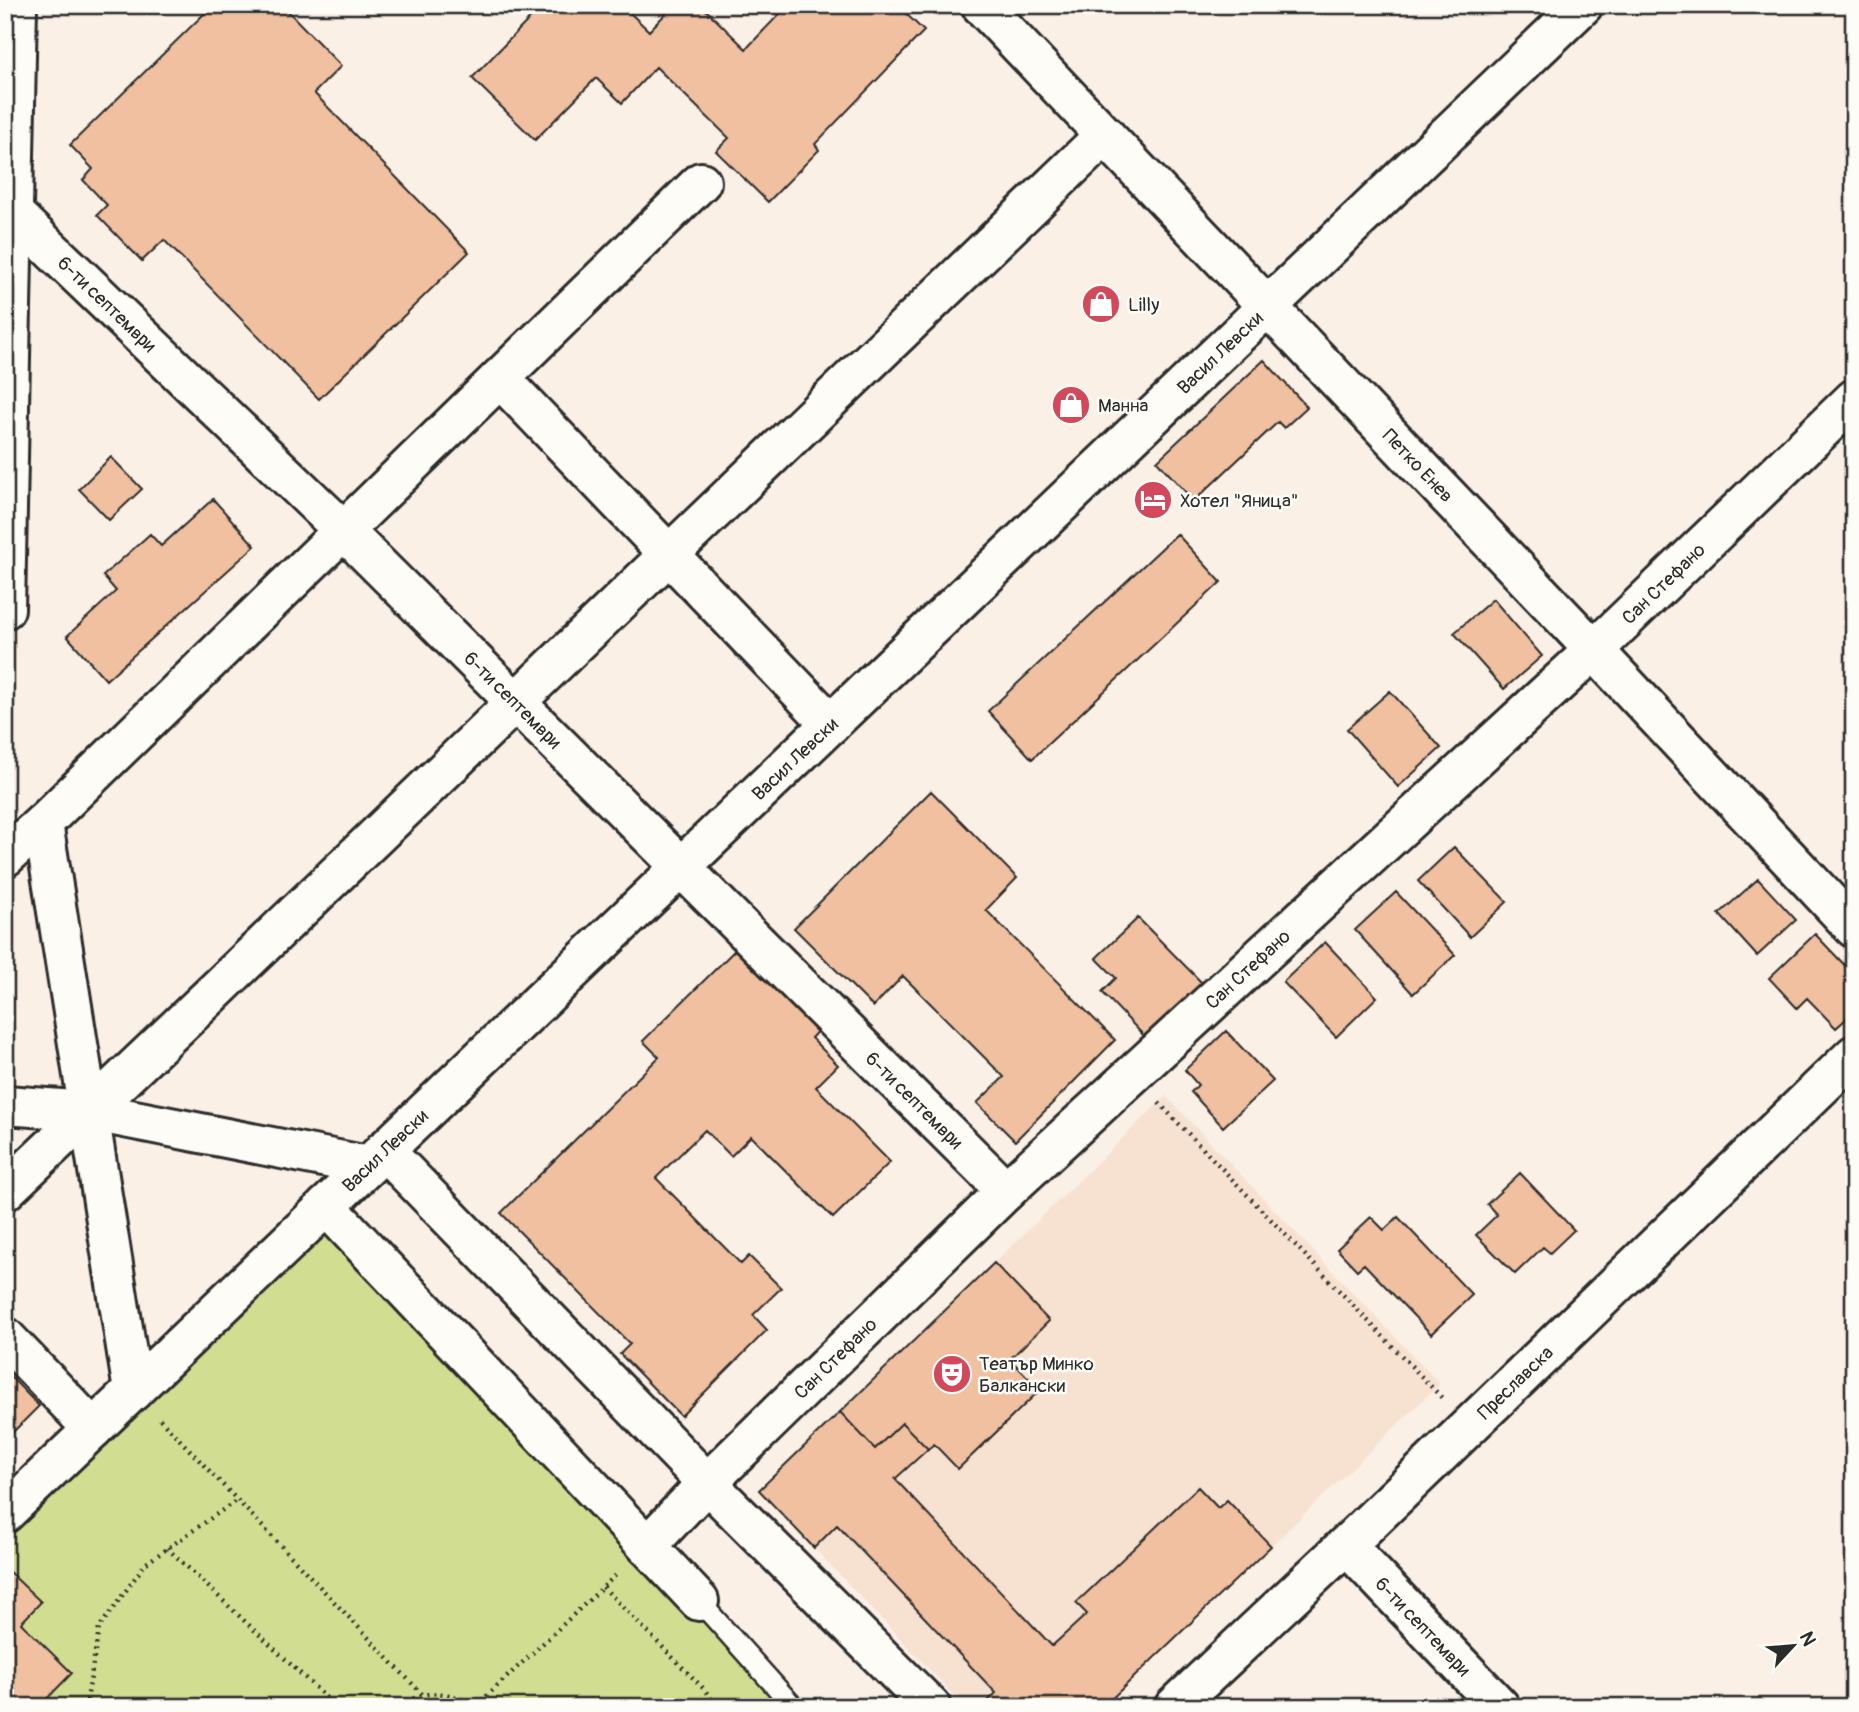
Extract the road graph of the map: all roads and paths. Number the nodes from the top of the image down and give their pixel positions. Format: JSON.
{"nodes":[{"id":1,"x":16,"y":5,"type":"edge"},
{"id":2,"x":981,"y":5,"type":"edge"},
{"id":3,"x":1583,"y":5,"type":"edge"},
{"id":4,"x":1105,"y":135,"type":"junction"},
{"id":5,"x":701,"y":182,"type":"dead end"},
{"id":6,"x":9,"y":217,"type":"edge"},
{"id":7,"x":1267,"y":307,"type":"junction"},
{"id":8,"x":500,"y":378,"type":"junction"},
{"id":9,"x":1854,"y":399,"type":"edge"},
{"id":10,"x":344,"y":531,"type":"junction"},
{"id":11,"x":669,"y":555,"type":"junction"},
{"id":12,"x":5,"y":610,"type":"edge"},
{"id":13,"x":1594,"y":650,"type":"junction"},
{"id":14,"x":516,"y":702,"type":"junction"},
{"id":15,"x":831,"y":724,"type":"junction"},
{"id":16,"x":43,"y":822,"type":"junction"},
{"id":17,"x":5,"y":857,"type":"edge"},
{"id":18,"x":681,"y":868,"type":"junction"},
{"id":19,"x":1854,"y":928,"type":"edge"},
{"id":20,"x":1854,"y":1055,"type":"edge"},
{"id":21,"x":1132,"y":1074,"type":"junction"},
{"id":22,"x":5,"y":1105,"type":"edge"},
{"id":23,"x":89,"y":1111,"type":"junction"},
{"id":24,"x":376,"y":1158,"type":"junction"},
{"id":25,"x":5,"y":1191,"type":"edge"},
{"id":26,"x":1006,"y":1191,"type":"junction"},
{"id":27,"x":326,"y":1206,"type":"junction"},
{"id":28,"x":5,"y":1337,"type":"edge"},
{"id":29,"x":133,"y":1391,"type":"junction"},
{"id":30,"x":1469,"y":1426,"type":"junction"},
{"id":31,"x":93,"y":1429,"type":"junction"},
{"id":32,"x":707,"y":1483,"type":"junction"},
{"id":33,"x":237,"y":1500,"type":"junction"},
{"id":34,"x":5,"y":1513,"type":"edge"},
{"id":35,"x":1346,"y":1545,"type":"junction"},
{"id":36,"x":647,"y":1546,"type":"junction"},
{"id":37,"x":167,"y":1548,"type":"junction"},
{"id":38,"x":603,"y":1587,"type":"junction"},
{"id":39,"x":699,"y":1601,"type":"joint"},
{"id":40,"x":423,"y":1695,"type":"junction"},
{"id":41,"x":89,"y":1707,"type":"edge"},
{"id":42,"x":336,"y":1707,"type":"edge"},
{"id":43,"x":402,"y":1707,"type":"edge"},
{"id":44,"x":476,"y":1707,"type":"edge"},
{"id":45,"x":717,"y":1707,"type":"edge"},
{"id":46,"x":794,"y":1707,"type":"edge"},
{"id":47,"x":931,"y":1707,"type":"edge"},
{"id":48,"x":1174,"y":1707,"type":"edge"},
{"id":49,"x":1500,"y":1707,"type":"edge"}],
"edges":[{"from":1,"to":6,"type":"street"},
{"from":2,"to":4,"type":"street","name":"Петко Енев"},
{"from":3,"to":7,"type":"street","name":"Васил Левски"},
{"from":4,"to":7,"type":"street","name":"Петко Енев"},
{"from":4,"to":11,"type":"street"},
{"from":5,"to":8,"type":"street"},
{"from":6,"to":10,"type":"street","name":"6-ти септември"},
{"from":6,"to":12,"type":"street"},
{"from":7,"to":13,"type":"street","name":"Петко Енев"},
{"from":7,"to":15,"type":"street","name":"Васил Левски"},
{"from":8,"to":10,"type":"street"},
{"from":8,"to":11,"type":"street"},
{"from":9,"to":13,"type":"street","name":"Сан Стефано"},
{"from":10,"to":14,"type":"street","name":"6-ти септември"},
{"from":10,"to":16,"type":"street"},
{"from":11,"to":14,"type":"street"},
{"from":11,"to":15,"type":"street"},
{"from":13,"to":19,"type":"street","name":"Петко Енев"},
{"from":13,"to":21,"type":"street","name":"Сан Стефано"},
{"from":14,"to":18,"type":"street","name":"6-ти септември"},
{"from":14,"to":23,"type":"street"},
{"from":15,"to":18,"type":"street","name":"Васил Левски"},
{"from":16,"to":17,"type":"street"},
{"from":16,"to":23,"type":"street"},
{"from":18,"to":24,"type":"street","name":"Васил Левски"},
{"from":18,"to":26,"type":"street","name":"6-ти септември"},
{"from":20,"to":30,"type":"street","name":"Преславска"},
{"from":21,"to":26,"type":"street","name":"Сан Стефано"},
{"from":21,"to":30,"type":"path"},
{"from":22,"to":23,"type":"street"},
{"from":23,"to":24,"type":"street"},
{"from":23,"to":25,"type":"street"},
{"from":23,"to":29,"type":"street"},
{"from":24,"to":27,"type":"street","name":"Васил Левски"},
{"from":24,"to":32,"type":"street"},
{"from":26,"to":32,"type":"street","name":"Сан Стефано"},
{"from":27,"to":29,"type":"street","name":"Васил Левски"},
{"from":27,"to":36,"type":"street"},
{"from":28,"to":31,"type":"street"},
{"from":29,"to":31,"type":"street","name":"Васил Левски"},
{"from":29,"to":33,"type":"path"},
{"from":30,"to":35,"type":"street","name":"Преславска"},
{"from":31,"to":34,"type":"street","name":"Васил Левски"},
{"from":32,"to":36,"type":"street","name":"Сан Стефано"},
{"from":32,"to":47,"type":"street"},
{"from":33,"to":37,"type":"path"},
{"from":33,"to":40,"type":"path"},
{"from":35,"to":48,"type":"street","name":"Преславска"},
{"from":35,"to":49,"type":"street","name":"6-ти септември"},
{"from":36,"to":38,"type":"path"},
{"from":36,"to":39,"type":"street"},
{"from":37,"to":41,"type":"path"},
{"from":37,"to":42,"type":"path"},
{"from":38,"to":44,"type":"path"},
{"from":38,"to":45,"type":"path"},
{"from":39,"to":46,"type":"lane"},
{"from":40,"to":43,"type":"path"},
{"from":40,"to":44,"type":"path"}]}
